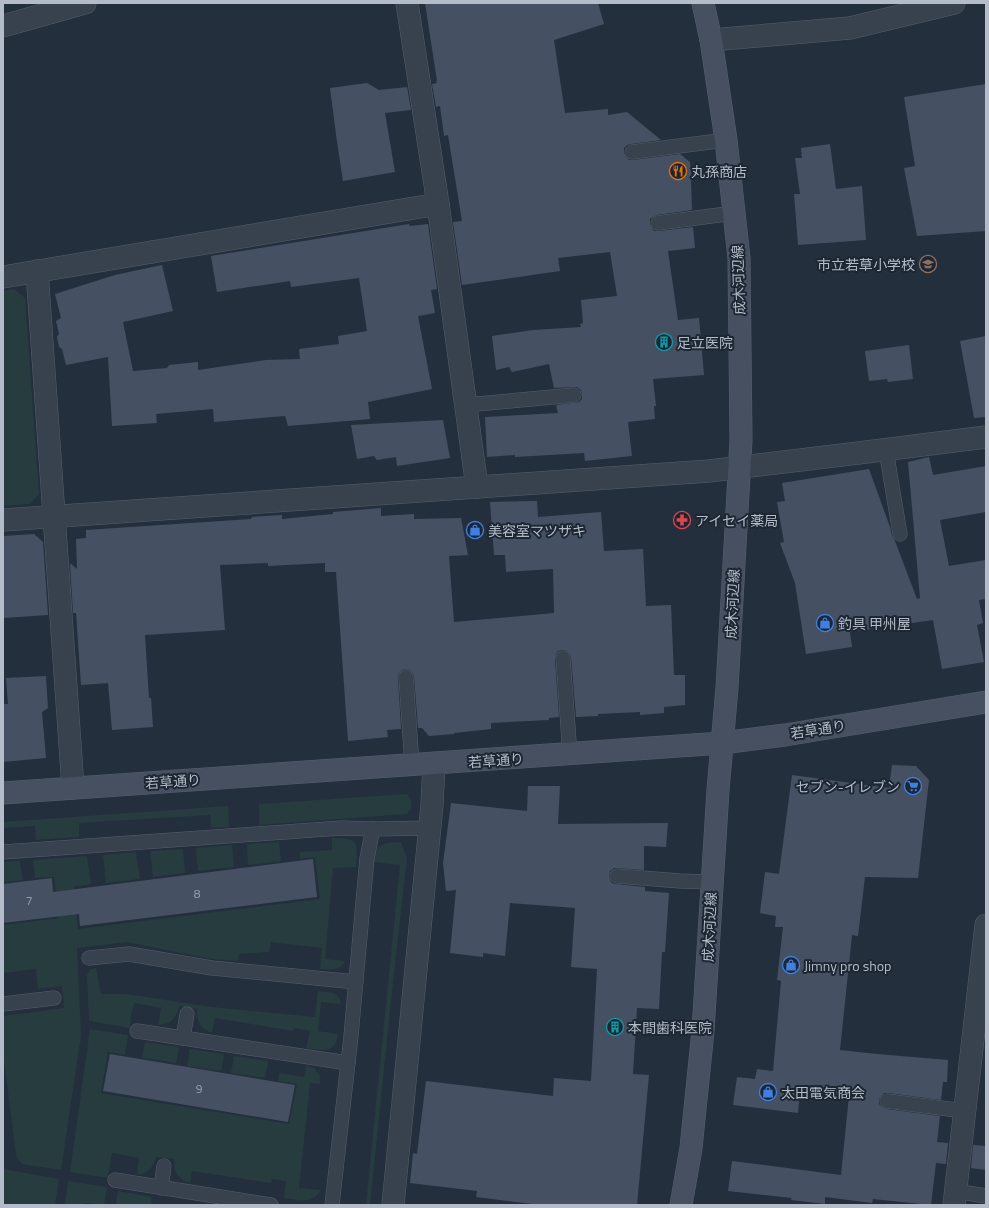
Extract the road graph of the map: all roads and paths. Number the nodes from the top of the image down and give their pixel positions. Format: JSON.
{"nodes":[{"id":1,"x":84,"y":3,"type":"edge"},
{"id":2,"x":407,"y":3,"type":"edge"},
{"id":3,"x":703,"y":3,"type":"edge"},
{"id":4,"x":954,"y":3,"type":"edge"},
{"id":5,"x":44,"y":9,"type":"edge"},
{"id":6,"x":3,"y":26,"type":"edge"},
{"id":7,"x":711,"y":40,"type":"junction"},
{"id":8,"x":726,"y":140,"type":"junction"},
{"id":9,"x":632,"y":152,"type":"dead end"},
{"id":10,"x":438,"y":204,"type":"junction"},
{"id":11,"x":734,"y":213,"type":"junction"},
{"id":12,"x":658,"y":223,"type":"dead end"},
{"id":13,"x":37,"y":271,"type":"junction"},
{"id":14,"x":3,"y":277,"type":"edge"},
{"id":15,"x":574,"y":395,"type":"dead end"},
{"id":16,"x":466,"y":405,"type":"junction"},
{"id":17,"x":986,"y":437,"type":"edge"},
{"id":18,"x":886,"y":450,"type":"junction"},
{"id":19,"x":739,"y":467,"type":"junction"},
{"id":20,"x":477,"y":487,"type":"junction"},
{"id":21,"x":54,"y":516,"type":"junction"},
{"id":22,"x":3,"y":520,"type":"edge"},
{"id":23,"x":900,"y":534,"type":"dead end"},
{"id":24,"x":563,"y":658,"type":"dead end"},
{"id":25,"x":406,"y":677,"type":"dead end"},
{"id":26,"x":986,"y":702,"type":"edge"},
{"id":27,"x":722,"y":743,"type":"junction"},
{"id":28,"x":570,"y":754,"type":"junction"},
{"id":29,"x":434,"y":764,"type":"junction"},
{"id":30,"x":412,"y":765,"type":"junction"},
{"id":31,"x":73,"y":788,"type":"junction"},
{"id":32,"x":3,"y":793,"type":"edge"},
{"id":33,"x":430,"y":828,"type":"junction"},
{"id":34,"x":373,"y":829,"type":"junction"},
{"id":35,"x":3,"y":852,"type":"edge"},
{"id":36,"x":617,"y":876,"type":"dead end"},
{"id":37,"x":712,"y":882,"type":"junction"},
{"id":38,"x":986,"y":925,"type":"edge"},
{"id":39,"x":89,"y":958,"type":"dead end"},
{"id":40,"x":983,"y":976,"type":"edge"},
{"id":41,"x":356,"y":982,"type":"junction"},
{"id":42,"x":54,"y":998,"type":"dead end"},
{"id":43,"x":3,"y":1004,"type":"edge"},
{"id":44,"x":187,"y":1014,"type":"dead end"},
{"id":45,"x":138,"y":1031,"type":"dead end"},
{"id":46,"x":184,"y":1038,"type":"junction"},
{"id":47,"x":348,"y":1063,"type":"junction"},
{"id":48,"x":887,"y":1101,"type":"dead end"},
{"id":49,"x":964,"y":1111,"type":"junction"},
{"id":50,"x":164,"y":1166,"type":"dead end"},
{"id":51,"x":115,"y":1180,"type":"dead end"},
{"id":52,"x":161,"y":1188,"type":"junction"},
{"id":53,"x":986,"y":1196,"type":"edge"},
{"id":54,"x":954,"y":1198,"type":"edge"},
{"id":55,"x":272,"y":1205,"type":"edge"},
{"id":56,"x":332,"y":1205,"type":"edge"},
{"id":57,"x":393,"y":1205,"type":"edge"},
{"id":58,"x":682,"y":1205,"type":"edge"}],
"edges":[{"from":1,"to":5,"type":"street"},
{"from":2,"to":10,"type":"street"},
{"from":3,"to":7,"type":"main road","name":"成木河辺線"},
{"from":4,"to":7,"type":"street"},
{"from":5,"to":6,"type":"street"},
{"from":7,"to":8,"type":"main road","name":"成木河辺線"},
{"from":8,"to":9,"type":"lane"},
{"from":8,"to":11,"type":"main road","name":"成木河辺線"},
{"from":10,"to":13,"type":"street"},
{"from":10,"to":16,"type":"street"},
{"from":11,"to":12,"type":"lane"},
{"from":11,"to":19,"type":"main road","name":"成木河辺線"},
{"from":13,"to":14,"type":"street"},
{"from":13,"to":21,"type":"street"},
{"from":15,"to":16,"type":"lane"},
{"from":16,"to":20,"type":"street"},
{"from":17,"to":18,"type":"street"},
{"from":18,"to":19,"type":"street"},
{"from":18,"to":23,"type":"lane"},
{"from":19,"to":20,"type":"street"},
{"from":19,"to":27,"type":"main road","name":"成木河辺線"},
{"from":20,"to":21,"type":"street"},
{"from":21,"to":22,"type":"street"},
{"from":21,"to":31,"type":"street"},
{"from":24,"to":28,"type":"lane"},
{"from":25,"to":30,"type":"lane"},
{"from":26,"to":27,"type":"main road","name":"若草通り"},
{"from":27,"to":28,"type":"main road","name":"若草通り"},
{"from":27,"to":37,"type":"main road","name":"成木河辺線"},
{"from":28,"to":29,"type":"main road","name":"若草通り"},
{"from":29,"to":30,"type":"main road","name":"若草通り"},
{"from":29,"to":33,"type":"street"},
{"from":30,"to":31,"type":"main road","name":"若草通り"},
{"from":31,"to":32,"type":"main road","name":"若草通り"},
{"from":33,"to":34,"type":"lane"},
{"from":33,"to":57,"type":"street"},
{"from":34,"to":35,"type":"lane"},
{"from":34,"to":41,"type":"lane"},
{"from":36,"to":37,"type":"lane"},
{"from":37,"to":58,"type":"main road","name":"成木河辺線"},
{"from":38,"to":40,"type":"street"},
{"from":39,"to":41,"type":"lane"},
{"from":40,"to":49,"type":"street"},
{"from":41,"to":47,"type":"lane"},
{"from":42,"to":43,"type":"lane"},
{"from":44,"to":46,"type":"lane"},
{"from":45,"to":46,"type":"lane"},
{"from":46,"to":47,"type":"lane"},
{"from":47,"to":56,"type":"lane"},
{"from":48,"to":49,"type":"lane"},
{"from":49,"to":54,"type":"street"},
{"from":50,"to":52,"type":"lane"},
{"from":51,"to":52,"type":"lane"},
{"from":52,"to":55,"type":"lane"},
{"from":53,"to":54,"type":"lane"}]}
